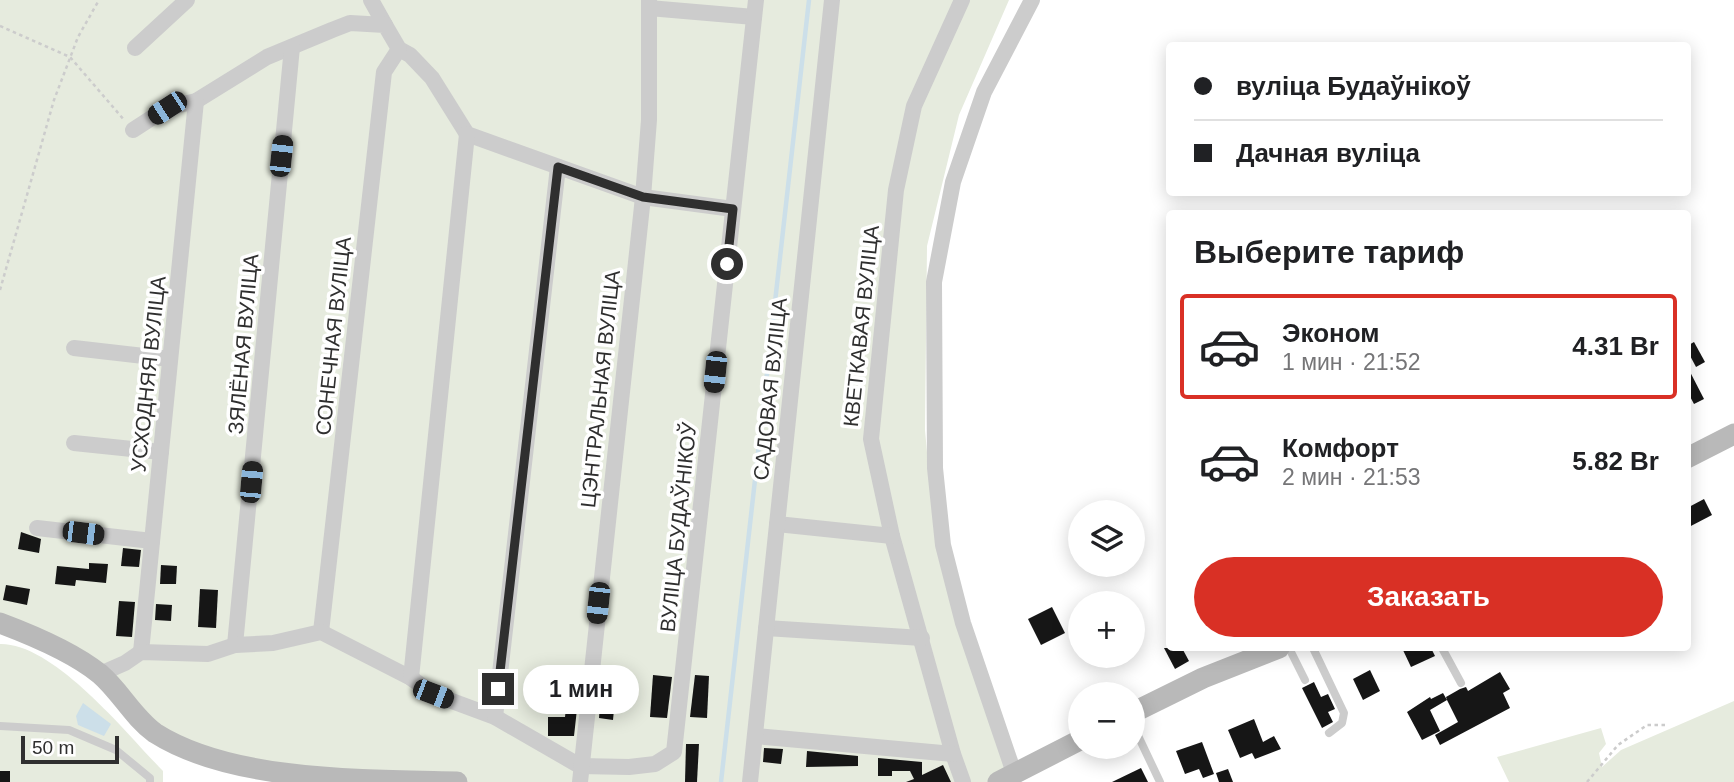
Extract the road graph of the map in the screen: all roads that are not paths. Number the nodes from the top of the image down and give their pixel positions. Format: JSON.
{"nodes":[{"id":1,"x":187,"y":0,"type":"edge"},
{"id":2,"x":371,"y":0,"type":"edge"},
{"id":3,"x":755,"y":0,"type":"edge"},
{"id":4,"x":832,"y":0,"type":"edge"},
{"id":5,"x":1032,"y":0,"type":"edge"},
{"id":6,"x":649,"y":4,"type":"edge"},
{"id":7,"x":957,"y":4,"type":"edge"},
{"id":8,"x":754,"y":18,"type":"junction"},
{"id":9,"x":385,"y":25,"type":"junction"},
{"id":10,"x":292,"y":47,"type":"junction"},
{"id":11,"x":135,"y":48,"type":"dead end"},
{"id":12,"x":399,"y":49,"type":"junction"},
{"id":13,"x":196,"y":101,"type":"junction"},
{"id":14,"x":133,"y":130,"type":"road end"},
{"id":15,"x":467,"y":134,"type":"junction"},
{"id":16,"x":558,"y":167,"type":"junction"},
{"id":17,"x":643,"y":197,"type":"junction"},
{"id":18,"x":733,"y":209,"type":"junction"},
{"id":19,"x":74,"y":348,"type":"dead end"},
{"id":20,"x":170,"y":359,"type":"junction"},
{"id":21,"x":1734,"y":434,"type":"edge"},
{"id":22,"x":74,"y":443,"type":"dead end"},
{"id":23,"x":161,"y":452,"type":"junction"},
{"id":24,"x":1691,"y":456,"type":"edge"},
{"id":25,"x":777,"y":524,"type":"junction"},
{"id":26,"x":37,"y":528,"type":"dead end"},
{"id":27,"x":892,"y":536,"type":"junction"},
{"id":28,"x":152,"y":541,"type":"junction"},
{"id":29,"x":0,"y":623,"type":"edge"},
{"id":30,"x":766,"y":628,"type":"junction"},
{"id":31,"x":321,"y":632,"type":"junction"},
{"id":32,"x":922,"y":638,"type":"junction"},
{"id":33,"x":235,"y":645,"type":"junction"},
{"id":34,"x":1271,"y":651,"type":"edge"},
{"id":35,"x":1290,"y":651,"type":"edge"},
{"id":36,"x":1314,"y":651,"type":"edge"},
{"id":37,"x":1444,"y":651,"type":"edge"},
{"id":38,"x":141,"y":652,"type":"junction"},
{"id":39,"x":100,"y":674,"type":"junction"},
{"id":40,"x":411,"y":678,"type":"junction"},
{"id":41,"x":1305,"y":680,"type":"dead end"},
{"id":42,"x":1461,"y":683,"type":"dead end"},
{"id":43,"x":1145,"y":707,"type":"edge"},
{"id":44,"x":495,"y":717,"type":"junction"},
{"id":45,"x":0,"y":726,"type":"edge"},
{"id":46,"x":1329,"y":733,"type":"dead end"},
{"id":47,"x":755,"y":736,"type":"junction"},
{"id":48,"x":1068,"y":746,"type":"edge"},
{"id":49,"x":1145,"y":750,"type":"edge"},
{"id":50,"x":953,"y":754,"type":"junction"},
{"id":51,"x":580,"y":774,"type":"edge"},
{"id":52,"x":1006,"y":778,"type":"edge"},
{"id":53,"x":150,"y":782,"type":"edge"},
{"id":54,"x":457,"y":782,"type":"edge"},
{"id":55,"x":750,"y":782,"type":"edge"},
{"id":56,"x":963,"y":782,"type":"edge"},
{"id":57,"x":1160,"y":782,"type":"edge"}],
"edges":[{"from":1,"to":11,"type":"street"},
{"from":2,"to":9,"type":"street"},
{"from":3,"to":8,"type":"street","name":"ВУЛІЦА БУДАЎНІКОЎ"},
{"from":4,"to":25,"type":"street","name":"САДОВАЯ ВУЛІЦА"},
{"from":5,"to":52,"type":"street"},
{"from":6,"to":8,"type":"street"},
{"from":6,"to":17,"type":"street","name":"ЦЭНТРАЛЬНАЯ ВУЛІЦА"},
{"from":7,"to":27,"type":"street","name":"КВЕТКАВАЯ ВУЛІЦА"},
{"from":8,"to":18,"type":"street","name":"ВУЛІЦА БУДАЎНІКОЎ"},
{"from":9,"to":10,"type":"street"},
{"from":9,"to":12,"type":"street"},
{"from":10,"to":13,"type":"street"},
{"from":10,"to":33,"type":"street","name":"ЗЯЛЁНАЯ ВУЛІЦА"},
{"from":12,"to":15,"type":"street"},
{"from":12,"to":31,"type":"street","name":"СОНЕЧНАЯ ВУЛІЦА"},
{"from":13,"to":14,"type":"street"},
{"from":13,"to":20,"type":"street","name":"УСХОДНЯЯ ВУЛІЦА"},
{"from":15,"to":16,"type":"street"},
{"from":15,"to":40,"type":"street"},
{"from":16,"to":17,"type":"street"},
{"from":16,"to":44,"type":"street"},
{"from":17,"to":18,"type":"street"},
{"from":17,"to":51,"type":"street","name":"ЦЭНТРАЛЬНАЯ ВУЛІЦА"},
{"from":18,"to":51,"type":"street","name":"ВУЛІЦА БУДАЎНІКОЎ"},
{"from":19,"to":20,"type":"street"},
{"from":20,"to":23,"type":"street","name":"УСХОДНЯЯ ВУЛІЦА"},
{"from":21,"to":24,"type":"main road"},
{"from":22,"to":23,"type":"street"},
{"from":23,"to":28,"type":"street","name":"УСХОДНЯЯ ВУЛІЦА"},
{"from":25,"to":27,"type":"street"},
{"from":25,"to":30,"type":"street","name":"САДОВАЯ ВУЛІЦА"},
{"from":26,"to":28,"type":"street"},
{"from":27,"to":32,"type":"street","name":"КВЕТКАВАЯ ВУЛІЦА"},
{"from":28,"to":38,"type":"street","name":"УСХОДНЯЯ ВУЛІЦА"},
{"from":29,"to":39,"type":"main road"},
{"from":30,"to":32,"type":"street"},
{"from":30,"to":47,"type":"street","name":"САДОВАЯ ВУЛІЦА"},
{"from":31,"to":33,"type":"street"},
{"from":31,"to":40,"type":"street"},
{"from":32,"to":50,"type":"street","name":"КВЕТКАВАЯ ВУЛІЦА"},
{"from":33,"to":38,"type":"street"},
{"from":34,"to":43,"type":"main road"},
{"from":35,"to":41,"type":"lane"},
{"from":36,"to":46,"type":"lane"},
{"from":37,"to":42,"type":"lane"},
{"from":38,"to":39,"type":"street"},
{"from":39,"to":54,"type":"main road"},
{"from":40,"to":44,"type":"street"},
{"from":44,"to":51,"type":"street"},
{"from":45,"to":53,"type":"lane"},
{"from":47,"to":50,"type":"street"},
{"from":47,"to":55,"type":"street","name":"САДОВАЯ ВУЛІЦА"},
{"from":48,"to":52,"type":"main road"},
{"from":49,"to":57,"type":"lane"},
{"from":50,"to":56,"type":"street","name":"КВЕТКАВАЯ ВУЛІЦА"}]}
